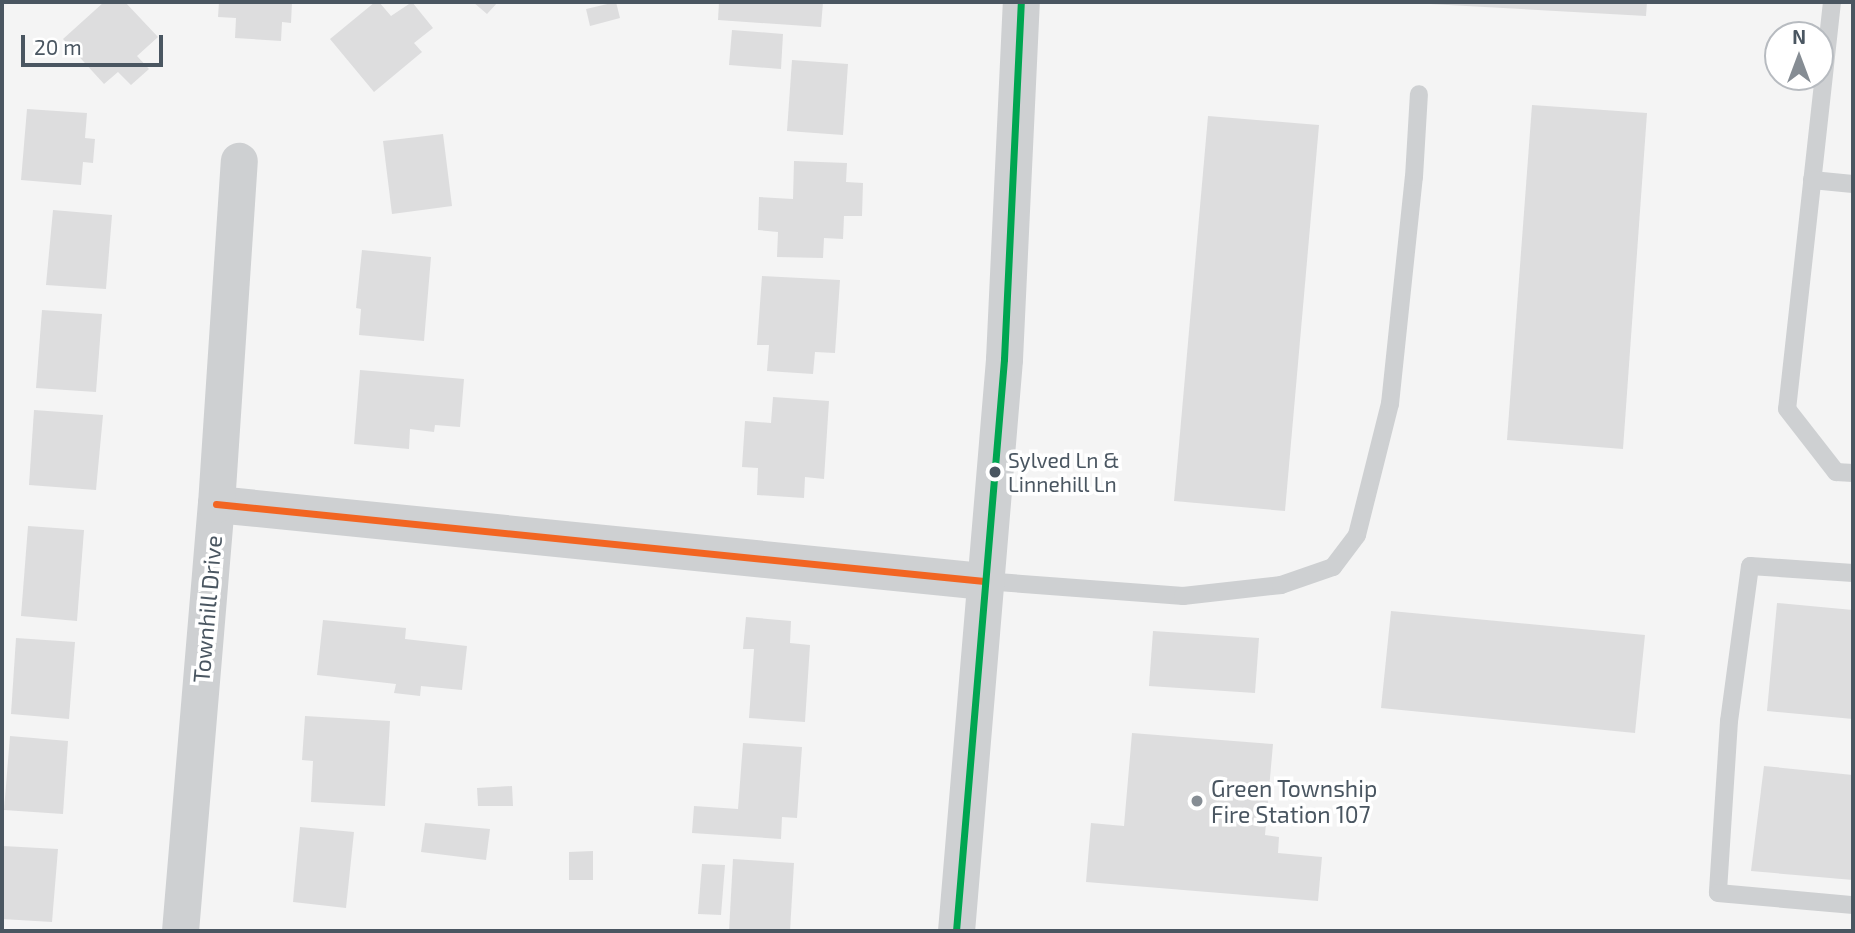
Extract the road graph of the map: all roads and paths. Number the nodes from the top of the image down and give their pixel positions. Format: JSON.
{"nodes":[{"id":1,"x":1021,"y":2,"type":"edge"},
{"id":2,"x":1832,"y":2,"type":"edge"},
{"id":3,"x":1419,"y":94,"type":"dead end"},
{"id":4,"x":239,"y":161,"type":"dead end"},
{"id":5,"x":1812,"y":180,"type":"junction"},
{"id":6,"x":1853,"y":184,"type":"edge"},
{"id":7,"x":1853,"y":474,"type":"edge"},
{"id":8,"x":216,"y":505,"type":"junction"},
{"id":9,"x":1853,"y":573,"type":"edge"},
{"id":10,"x":984,"y":580,"type":"junction"},
{"id":11,"x":1853,"y":905,"type":"edge"},
{"id":12,"x":180,"y":931,"type":"edge"},
{"id":13,"x":956,"y":931,"type":"edge"}],
"edges":[{"from":1,"to":10,"type":"street"},
{"from":2,"to":5,"type":"lane"},
{"from":3,"to":10,"type":"lane"},
{"from":4,"to":8,"type":"street","name":"Townhill Drive"},
{"from":5,"to":6,"type":"lane"},
{"from":5,"to":7,"type":"lane"},
{"from":8,"to":10,"type":"street"},
{"from":8,"to":12,"type":"street","name":"Townhill Drive"},
{"from":9,"to":11,"type":"lane"},
{"from":10,"to":13,"type":"street"}]}
